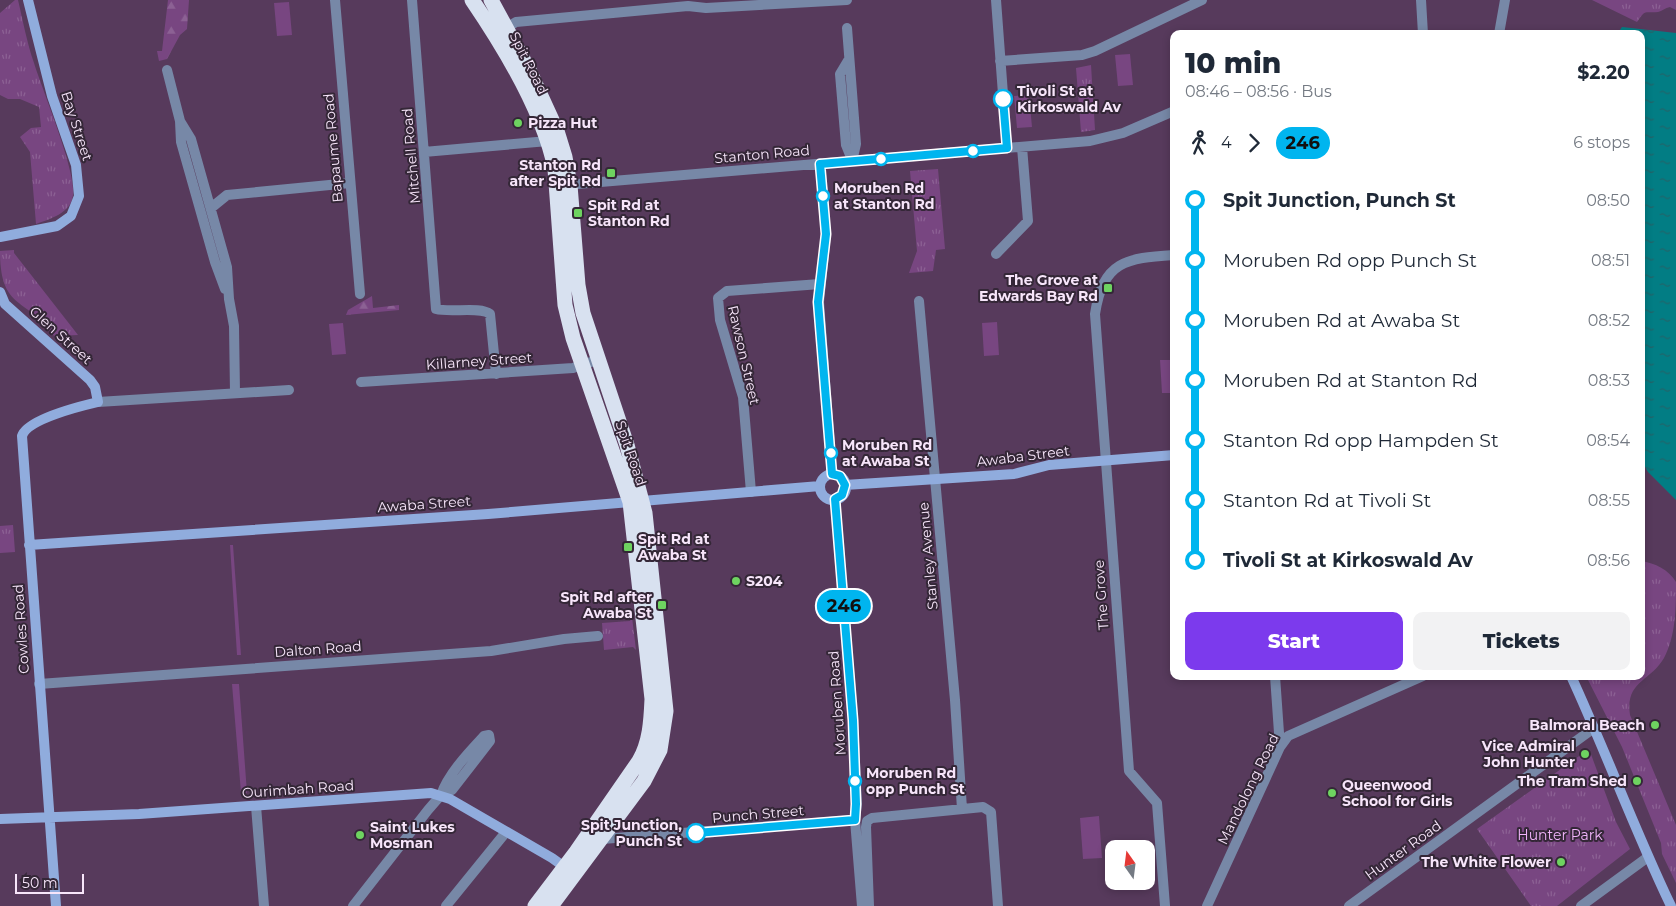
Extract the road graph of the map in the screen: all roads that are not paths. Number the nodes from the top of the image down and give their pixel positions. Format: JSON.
{"nodes":[{"id":1,"x":28,"y":0,"type":"edge"},
{"id":2,"x":335,"y":0,"type":"edge"},
{"id":3,"x":412,"y":0,"type":"edge"},
{"id":4,"x":472,"y":0,"type":"edge"},
{"id":5,"x":492,"y":0,"type":"edge"},
{"id":6,"x":705,"y":0,"type":"edge"},
{"id":7,"x":846,"y":0,"type":"edge"},
{"id":8,"x":996,"y":0,"type":"edge"},
{"id":9,"x":1202,"y":0,"type":"edge"},
{"id":10,"x":1421,"y":0,"type":"edge"},
{"id":11,"x":1505,"y":0,"type":"edge"},
{"id":12,"x":688,"y":6,"type":"junction"},
{"id":13,"x":847,"y":28,"type":"dead end"},
{"id":14,"x":1424,"y":30,"type":"edge"},
{"id":15,"x":1500,"y":30,"type":"edge"},
{"id":16,"x":502,"y":31,"type":"junction"},
{"id":17,"x":1000,"y":61,"type":"junction"},
{"id":18,"x":167,"y":70,"type":"dead end"},
{"id":19,"x":1170,"y":113,"type":"edge"},
{"id":20,"x":180,"y":121,"type":"junction"},
{"id":21,"x":548,"y":141,"type":"junction"},
{"id":22,"x":1022,"y":147,"type":"junction"},
{"id":23,"x":1007,"y":148,"type":"junction"},
{"id":24,"x":424,"y":152,"type":"junction"},
{"id":25,"x":852,"y":161,"type":"junction"},
{"id":26,"x":820,"y":164,"type":"junction"},
{"id":27,"x":350,"y":183,"type":"junction"},
{"id":28,"x":563,"y":186,"type":"junction"},
{"id":29,"x":211,"y":208,"type":"junction"},
{"id":30,"x":0,"y":237,"type":"edge"},
{"id":31,"x":996,"y":254,"type":"dead end"},
{"id":32,"x":1170,"y":256,"type":"edge"},
{"id":33,"x":820,"y":284,"type":"junction"},
{"id":34,"x":0,"y":292,"type":"edge"},
{"id":35,"x":360,"y":294,"type":"dead end"},
{"id":36,"x":229,"y":299,"type":"junction"},
{"id":37,"x":919,"y":301,"type":"dead end"},
{"id":38,"x":597,"y":360,"type":"junction"},
{"id":39,"x":583,"y":366,"type":"junction"},
{"id":40,"x":496,"y":374,"type":"junction"},
{"id":41,"x":361,"y":382,"type":"dead end"},
{"id":42,"x":289,"y":390,"type":"dead end"},
{"id":43,"x":235,"y":393,"type":"junction"},
{"id":44,"x":98,"y":402,"type":"junction"},
{"id":45,"x":1170,"y":455,"type":"edge"},
{"id":46,"x":1105,"y":460,"type":"junction"},
{"id":47,"x":832,"y":474,"type":"junction"},
{"id":48,"x":934,"y":479,"type":"junction"},
{"id":49,"x":845,"y":485,"type":"junction"},
{"id":50,"x":820,"y":486,"type":"junction"},
{"id":51,"x":751,"y":492,"type":"junction"},
{"id":52,"x":835,"y":499,"type":"junction"},
{"id":53,"x":636,"y":502,"type":"junction"},
{"id":54,"x":29,"y":545,"type":"junction"},
{"id":55,"x":598,"y":636,"type":"dead end"},
{"id":56,"x":1275,"y":680,"type":"edge"},
{"id":57,"x":1406,"y":680,"type":"edge"},
{"id":58,"x":1573,"y":680,"type":"edge"},
{"id":59,"x":39,"y":684,"type":"junction"},
{"id":60,"x":1594,"y":728,"type":"junction"},
{"id":61,"x":1280,"y":748,"type":"junction"},
{"id":62,"x":441,"y":795,"type":"junction"},
{"id":63,"x":256,"y":806,"type":"junction"},
{"id":64,"x":962,"y":809,"type":"junction"},
{"id":65,"x":49,"y":818,"type":"junction"},
{"id":66,"x":0,"y":820,"type":"edge"},
{"id":67,"x":855,"y":820,"type":"junction"},
{"id":68,"x":506,"y":832,"type":"junction"},
{"id":69,"x":602,"y":839,"type":"junction"},
{"id":70,"x":1648,"y":858,"type":"junction"},
{"id":71,"x":570,"y":871,"type":"junction"},
{"id":72,"x":56,"y":906,"type":"edge"},
{"id":73,"x":264,"y":906,"type":"edge"},
{"id":74,"x":353,"y":906,"type":"edge"},
{"id":75,"x":446,"y":906,"type":"edge"},
{"id":76,"x":535,"y":906,"type":"edge"},
{"id":77,"x":551,"y":906,"type":"edge"},
{"id":78,"x":862,"y":906,"type":"edge"},
{"id":79,"x":869,"y":906,"type":"edge"},
{"id":80,"x":998,"y":906,"type":"edge"},
{"id":81,"x":1165,"y":906,"type":"edge"},
{"id":82,"x":1207,"y":906,"type":"edge"},
{"id":83,"x":1350,"y":906,"type":"edge"},
{"id":84,"x":1581,"y":906,"type":"edge"},
{"id":85,"x":1671,"y":906,"type":"edge"}],
"edges":[{"from":1,"to":30,"type":"street","name":"Bay Street"},
{"from":2,"to":27,"type":"street","name":"Bapaume Road"},
{"from":3,"to":24,"type":"street","name":"Mitchell Road"},
{"from":4,"to":16,"type":"highway","name":"Spit Road"},
{"from":5,"to":16,"type":"highway","name":"Spit Road"},
{"from":6,"to":12,"type":"street"},
{"from":7,"to":12,"type":"street"},
{"from":8,"to":17,"type":"street"},
{"from":9,"to":17,"type":"street"},
{"from":10,"to":14,"type":"street"},
{"from":11,"to":15,"type":"street"},
{"from":12,"to":16,"type":"street"},
{"from":13,"to":25,"type":"street"},
{"from":16,"to":21,"type":"highway","name":"Spit Road"},
{"from":16,"to":28,"type":"highway","name":"Spit Road"},
{"from":17,"to":23,"type":"street"},
{"from":18,"to":20,"type":"street"},
{"from":19,"to":22,"type":"street","name":"Stanton Road"},
{"from":20,"to":29,"type":"street"},
{"from":20,"to":36,"type":"street"},
{"from":21,"to":24,"type":"street"},
{"from":21,"to":28,"type":"highway","name":"Spit Road"},
{"from":22,"to":23,"type":"street","name":"Stanton Road"},
{"from":22,"to":31,"type":"street"},
{"from":23,"to":25,"type":"street","name":"Stanton Road"},
{"from":24,"to":40,"type":"street","name":"Mitchell Road"},
{"from":25,"to":26,"type":"street","name":"Stanton Road"},
{"from":26,"to":28,"type":"street","name":"Stanton Road"},
{"from":26,"to":33,"type":"street"},
{"from":27,"to":29,"type":"street"},
{"from":27,"to":35,"type":"street","name":"Bapaume Road"},
{"from":28,"to":38,"type":"highway","name":"Spit Road"},
{"from":28,"to":39,"type":"highway","name":"Spit Road"},
{"from":29,"to":36,"type":"street"},
{"from":32,"to":46,"type":"street","name":"The Grove"},
{"from":33,"to":47,"type":"street"},
{"from":33,"to":51,"type":"street","name":"Rawson Street"},
{"from":34,"to":44,"type":"street","name":"Glen Street"},
{"from":36,"to":43,"type":"street"},
{"from":37,"to":48,"type":"street","name":"Stanley Avenue"},
{"from":38,"to":39,"type":"street","name":"Killarney Street"},
{"from":38,"to":53,"type":"highway","name":"Spit Road"},
{"from":39,"to":40,"type":"street","name":"Killarney Street"},
{"from":39,"to":53,"type":"highway","name":"Spit Road"},
{"from":40,"to":41,"type":"street","name":"Killarney Street"},
{"from":42,"to":43,"type":"street"},
{"from":43,"to":44,"type":"street"},
{"from":44,"to":54,"type":"street","name":"Cowles Road"},
{"from":45,"to":46,"type":"street","name":"Awaba Street"},
{"from":46,"to":48,"type":"street","name":"Awaba Street"},
{"from":46,"to":81,"type":"street","name":"The Grove"},
{"from":47,"to":49,"type":"street"},
{"from":47,"to":50,"type":"street"},
{"from":48,"to":49,"type":"street","name":"Awaba Street"},
{"from":48,"to":64,"type":"street","name":"Stanley Avenue"},
{"from":49,"to":52,"type":"street"},
{"from":50,"to":51,"type":"street","name":"Awaba Street"},
{"from":50,"to":52,"type":"street"},
{"from":51,"to":53,"type":"street","name":"Awaba Street"},
{"from":52,"to":67,"type":"street","name":"Moruben Road"},
{"from":53,"to":54,"type":"street","name":"Awaba Street"},
{"from":53,"to":69,"type":"highway","name":"Spit Road"},
{"from":53,"to":71,"type":"highway","name":"Spit Road"},
{"from":54,"to":59,"type":"street","name":"Cowles Road"},
{"from":55,"to":59,"type":"street","name":"Dalton Road"},
{"from":56,"to":61,"type":"street"},
{"from":57,"to":61,"type":"street","name":"Mandolong Road"},
{"from":58,"to":60,"type":"street"},
{"from":59,"to":65,"type":"street","name":"Cowles Road"},
{"from":60,"to":70,"type":"street"},
{"from":60,"to":83,"type":"street","name":"Hunter Road"},
{"from":61,"to":82,"type":"street","name":"Mandolong Road"},
{"from":62,"to":62,"type":"street"},
{"from":62,"to":63,"type":"street","name":"Ourimbah Road"},
{"from":62,"to":68,"type":"street","name":"Ourimbah Road"},
{"from":62,"to":74,"type":"street"},
{"from":63,"to":65,"type":"street","name":"Ourimbah Road"},
{"from":63,"to":73,"type":"street"},
{"from":64,"to":79,"type":"street"},
{"from":64,"to":80,"type":"street"},
{"from":65,"to":66,"type":"street","name":"Ourimbah Road"},
{"from":65,"to":72,"type":"street","name":"Cowles Road"},
{"from":67,"to":69,"type":"street","name":"Punch Street"},
{"from":67,"to":78,"type":"street","name":"Moruben Road"},
{"from":68,"to":71,"type":"street","name":"Ourimbah Road"},
{"from":68,"to":75,"type":"street"},
{"from":69,"to":71,"type":"highway","name":"Spit Road"},
{"from":70,"to":84,"type":"street"},
{"from":70,"to":85,"type":"street"},
{"from":71,"to":76,"type":"highway","name":"Spit Road"},
{"from":71,"to":77,"type":"highway","name":"Spit Road"}]}
